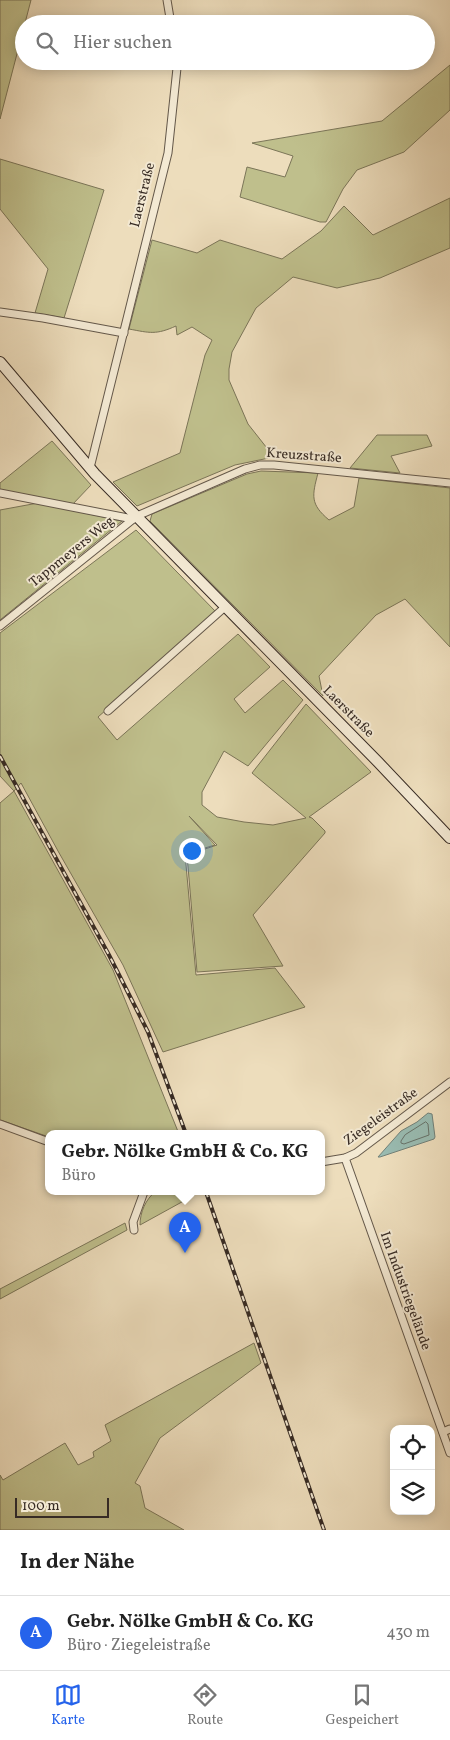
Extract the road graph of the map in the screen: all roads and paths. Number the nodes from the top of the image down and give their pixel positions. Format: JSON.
{"nodes":[{"id":1,"x":167,"y":0,"type":"edge"},
{"id":2,"x":170,"y":15,"type":"edge"},
{"id":3,"x":177,"y":70,"type":"edge"},
{"id":4,"x":0,"y":312,"type":"edge"},
{"id":5,"x":124,"y":333,"type":"junction"},
{"id":6,"x":0,"y":362,"type":"edge"},
{"id":7,"x":90,"y":468,"type":"junction"},
{"id":8,"x":450,"y":482,"type":"edge"},
{"id":9,"x":0,"y":493,"type":"edge"},
{"id":10,"x":135,"y":517,"type":"junction"},
{"id":11,"x":225,"y":607,"type":"junction"},
{"id":12,"x":0,"y":626,"type":"edge"},
{"id":13,"x":108,"y":711,"type":"dead end"},
{"id":14,"x":450,"y":838,"type":"edge"},
{"id":15,"x":450,"y":1082,"type":"edge"},
{"id":16,"x":0,"y":1124,"type":"edge"},
{"id":17,"x":45,"y":1141,"type":"edge"},
{"id":18,"x":345,"y":1158,"type":"junction"},
{"id":19,"x":325,"y":1161,"type":"edge"},
{"id":20,"x":143,"y":1195,"type":"edge"},
{"id":21,"x":134,"y":1230,"type":"dead end"},
{"id":22,"x":446,"y":1430,"type":"edge"},
{"id":23,"x":450,"y":1453,"type":"edge"}],
"edges":[{"from":1,"to":2,"type":"street"},
{"from":3,"to":5,"type":"street","name":"Laerstraße"},
{"from":4,"to":5,"type":"street"},
{"from":5,"to":7,"type":"street","name":"Laerstraße"},
{"from":6,"to":7,"type":"main road","name":"Laerstraße"},
{"from":7,"to":10,"type":"main road","name":"Laerstraße"},
{"from":8,"to":10,"type":"street","name":"Kreuzstraße"},
{"from":9,"to":10,"type":"street"},
{"from":10,"to":11,"type":"main road","name":"Laerstraße"},
{"from":10,"to":12,"type":"street","name":"Tappmeyers Weg"},
{"from":11,"to":13,"type":"street"},
{"from":11,"to":14,"type":"main road","name":"Laerstraße"},
{"from":15,"to":18,"type":"street","name":"Ziegeleistraße"},
{"from":16,"to":17,"type":"street"},
{"from":18,"to":19,"type":"street","name":"Ziegeleistraße"},
{"from":18,"to":22,"type":"street","name":"Im Industriegelände"},
{"from":20,"to":21,"type":"street"},
{"from":22,"to":23,"type":"street","name":"Im Industriegelände"}]}
